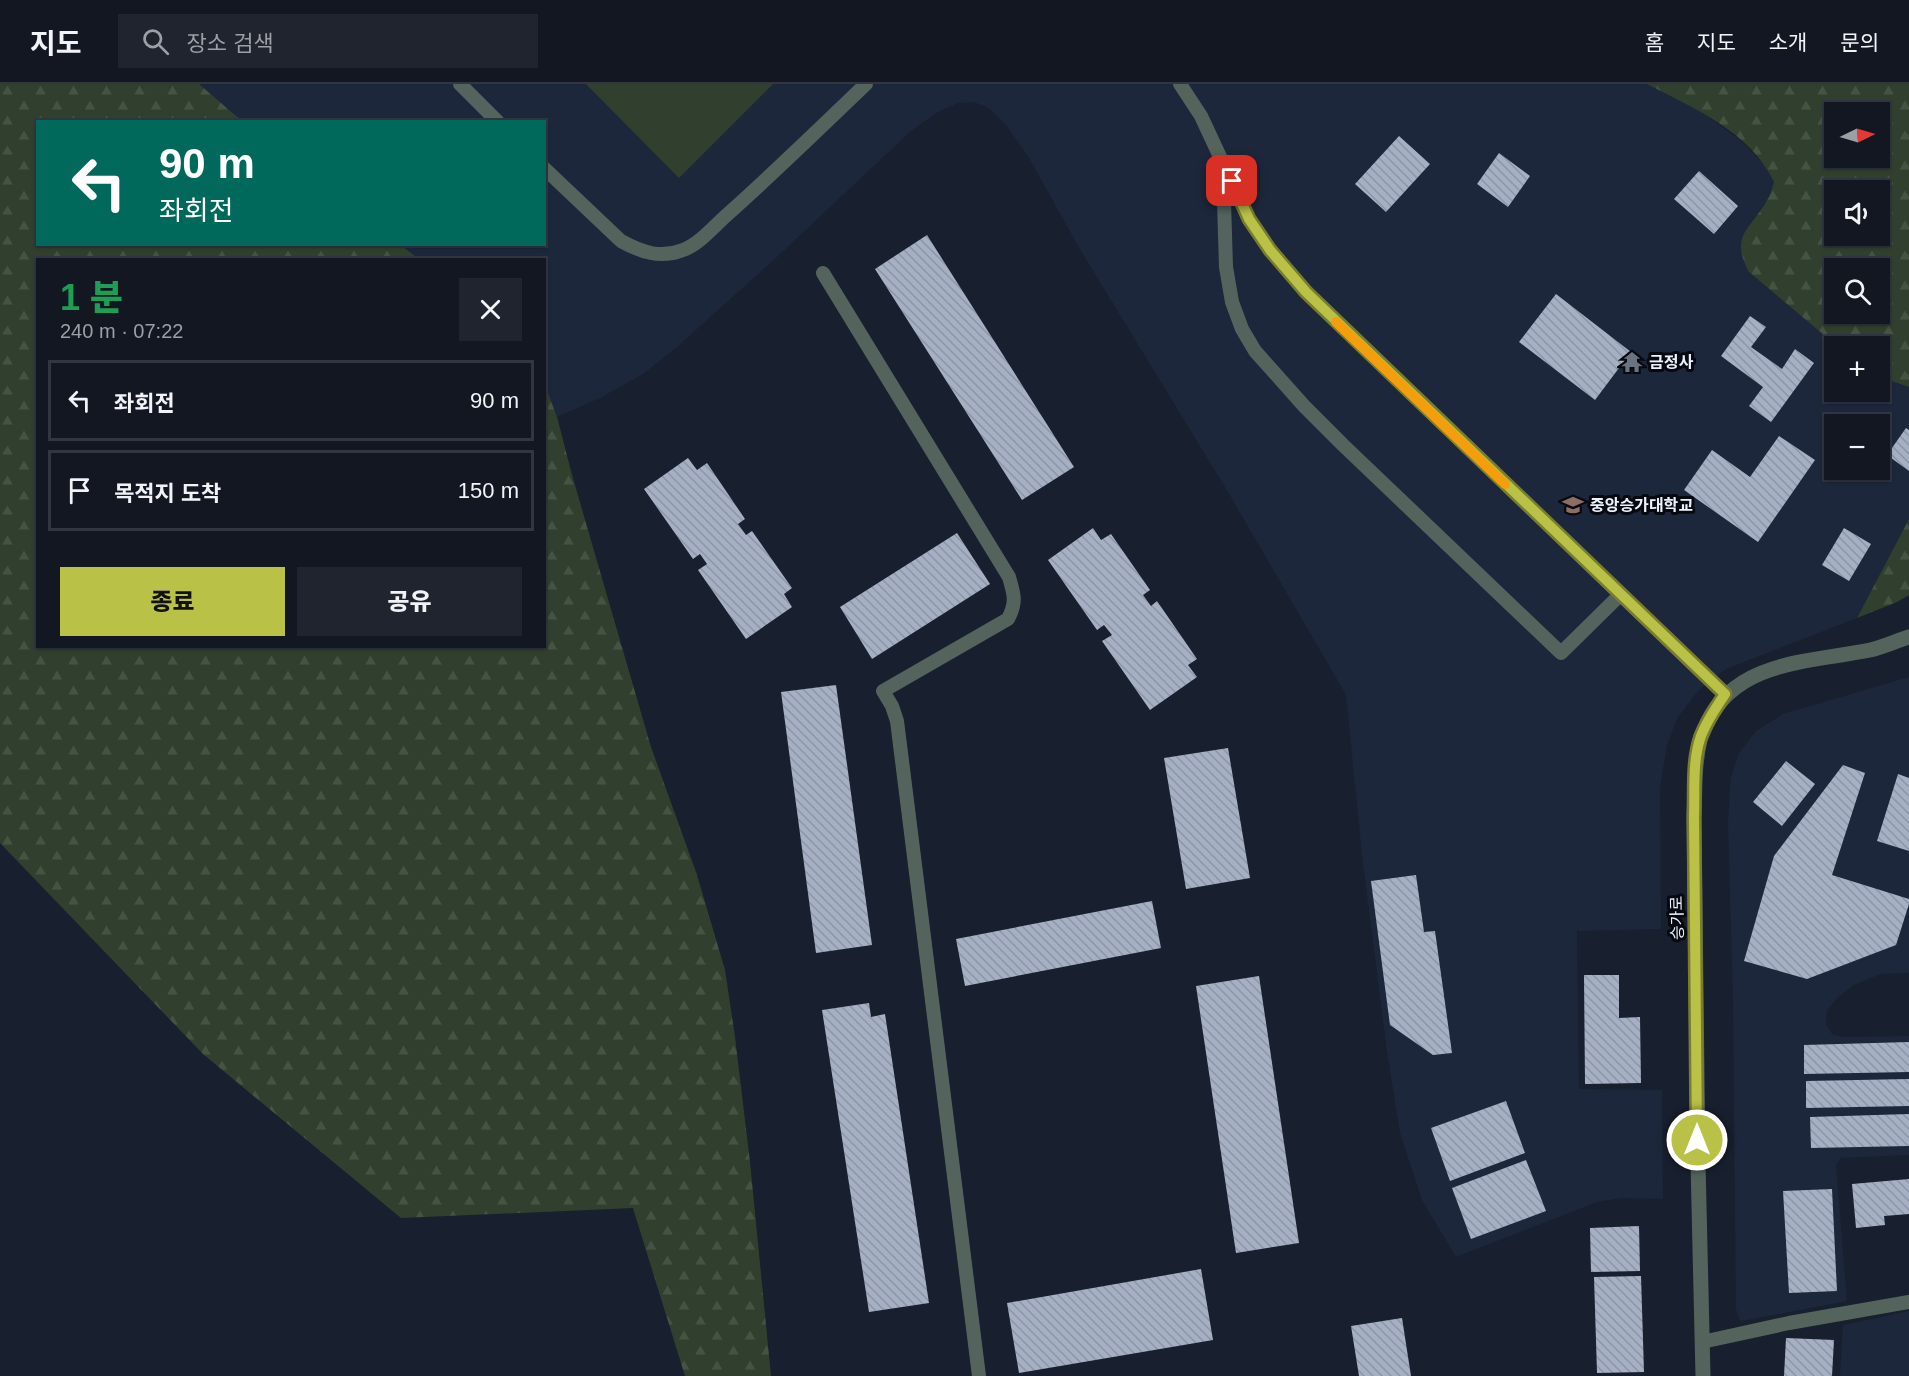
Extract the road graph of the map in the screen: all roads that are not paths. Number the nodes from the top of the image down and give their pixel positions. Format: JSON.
{"nodes":[{"id":1,"x":460,"y":84,"type":"edge"},
{"id":2,"x":866,"y":84,"type":"edge"},
{"id":3,"x":1179,"y":84,"type":"edge"},
{"id":4,"x":496,"y":120,"type":"edge"},
{"id":5,"x":1223,"y":161,"type":"junction"},
{"id":6,"x":546,"y":170,"type":"edge"},
{"id":7,"x":824,"y":273,"type":"dead end"},
{"id":8,"x":1621,"y":594,"type":"junction"},
{"id":9,"x":1909,"y":637,"type":"edge"},
{"id":10,"x":1725,"y":694,"type":"junction"},
{"id":11,"x":1909,"y":1302,"type":"edge"},
{"id":12,"x":1702,"y":1342,"type":"junction"},
{"id":13,"x":979,"y":1376,"type":"edge"},
{"id":14,"x":1702,"y":1376,"type":"edge"}],
"edges":[{"from":1,"to":4,"type":"lane"},
{"from":2,"to":6,"type":"lane"},
{"from":3,"to":5,"type":"lane"},
{"from":5,"to":8,"type":"lane"},
{"from":5,"to":8,"type":"lane"},
{"from":7,"to":13,"type":"lane"},
{"from":8,"to":10,"type":"lane"},
{"from":9,"to":10,"type":"street","name":"승가로"},
{"from":10,"to":12,"type":"street","name":"승가로"},
{"from":11,"to":12,"type":"lane"},
{"from":12,"to":14,"type":"street","name":"승가로"}]}
